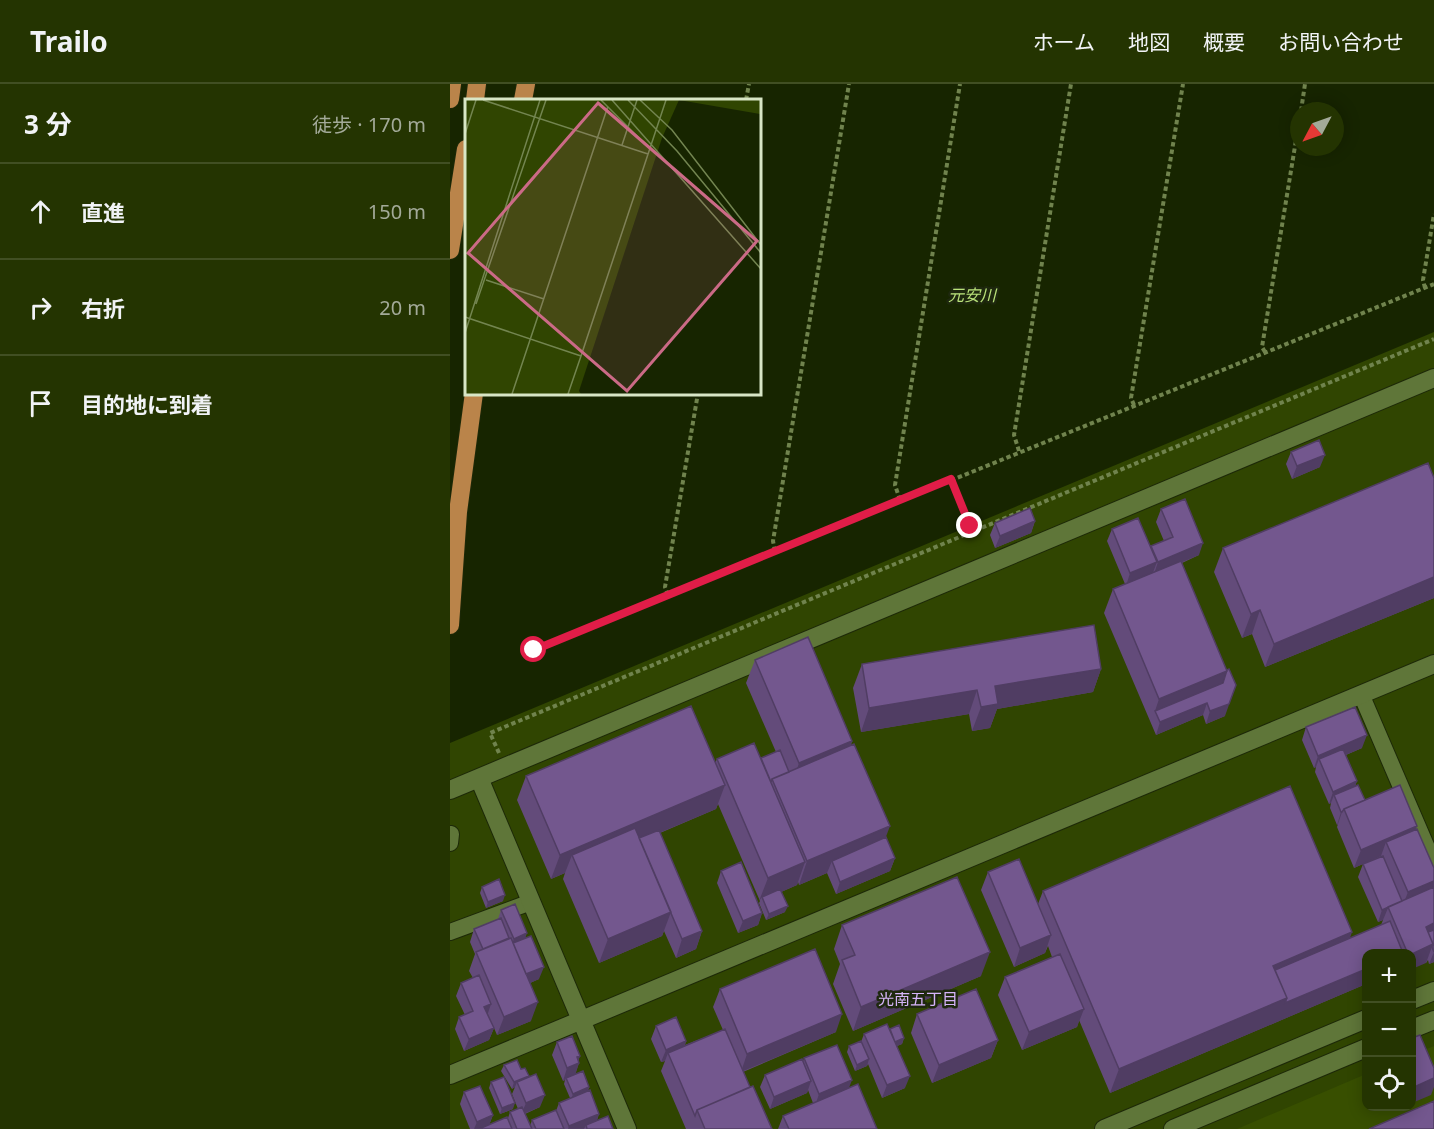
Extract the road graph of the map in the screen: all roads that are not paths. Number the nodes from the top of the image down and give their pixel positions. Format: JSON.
{"nodes":[{"id":1,"x":452,"y":84,"type":"edge"},
{"id":2,"x":477,"y":84,"type":"edge"},
{"id":3,"x":526,"y":84,"type":"edge"},
{"id":4,"x":450,"y":99,"type":"edge"},
{"id":5,"x":474,"y":99,"type":"edge"},
{"id":6,"x":523,"y":99,"type":"edge"},
{"id":7,"x":465,"y":155,"type":"edge"},
{"id":8,"x":450,"y":250,"type":"edge"},
{"id":9,"x":1434,"y":378,"type":"edge"},
{"id":10,"x":474,"y":394,"type":"edge"},
{"id":11,"x":450,"y":625,"type":"edge"},
{"id":12,"x":1434,"y":664,"type":"edge"},
{"id":13,"x":1360,"y":694,"type":"junction"},
{"id":14,"x":479,"y":778,"type":"junction"},
{"id":15,"x":450,"y":790,"type":"edge"},
{"id":16,"x":1434,"y":864,"type":"edge"},
{"id":17,"x":531,"y":902,"type":"junction"},
{"id":18,"x":450,"y":932,"type":"edge"},
{"id":19,"x":1434,"y":991,"type":"edge"},
{"id":20,"x":1416,"y":998,"type":"edge"},
{"id":21,"x":580,"y":1018,"type":"junction"},
{"id":22,"x":1434,"y":1020,"type":"edge"},
{"id":23,"x":1362,"y":1021,"type":"edge"},
{"id":24,"x":1416,"y":1027,"type":"edge"},
{"id":25,"x":1362,"y":1050,"type":"edge"},
{"id":26,"x":450,"y":1075,"type":"edge"},
{"id":27,"x":627,"y":1129,"type":"edge"},
{"id":28,"x":1104,"y":1129,"type":"edge"},
{"id":29,"x":1173,"y":1129,"type":"edge"}],
"edges":[{"from":1,"to":4,"type":"highway"},
{"from":2,"to":5,"type":"highway"},
{"from":3,"to":6,"type":"highway"},
{"from":7,"to":8,"type":"highway"},
{"from":9,"to":14,"type":"street"},
{"from":10,"to":11,"type":"highway"},
{"from":12,"to":13,"type":"street"},
{"from":13,"to":16,"type":"street"},
{"from":13,"to":21,"type":"street"},
{"from":14,"to":15,"type":"street"},
{"from":14,"to":17,"type":"street"},
{"from":17,"to":18,"type":"street"},
{"from":17,"to":21,"type":"street"},
{"from":19,"to":20,"type":"street"},
{"from":21,"to":26,"type":"street"},
{"from":21,"to":27,"type":"street"},
{"from":22,"to":24,"type":"street"},
{"from":23,"to":28,"type":"street"},
{"from":25,"to":29,"type":"street"}]}
